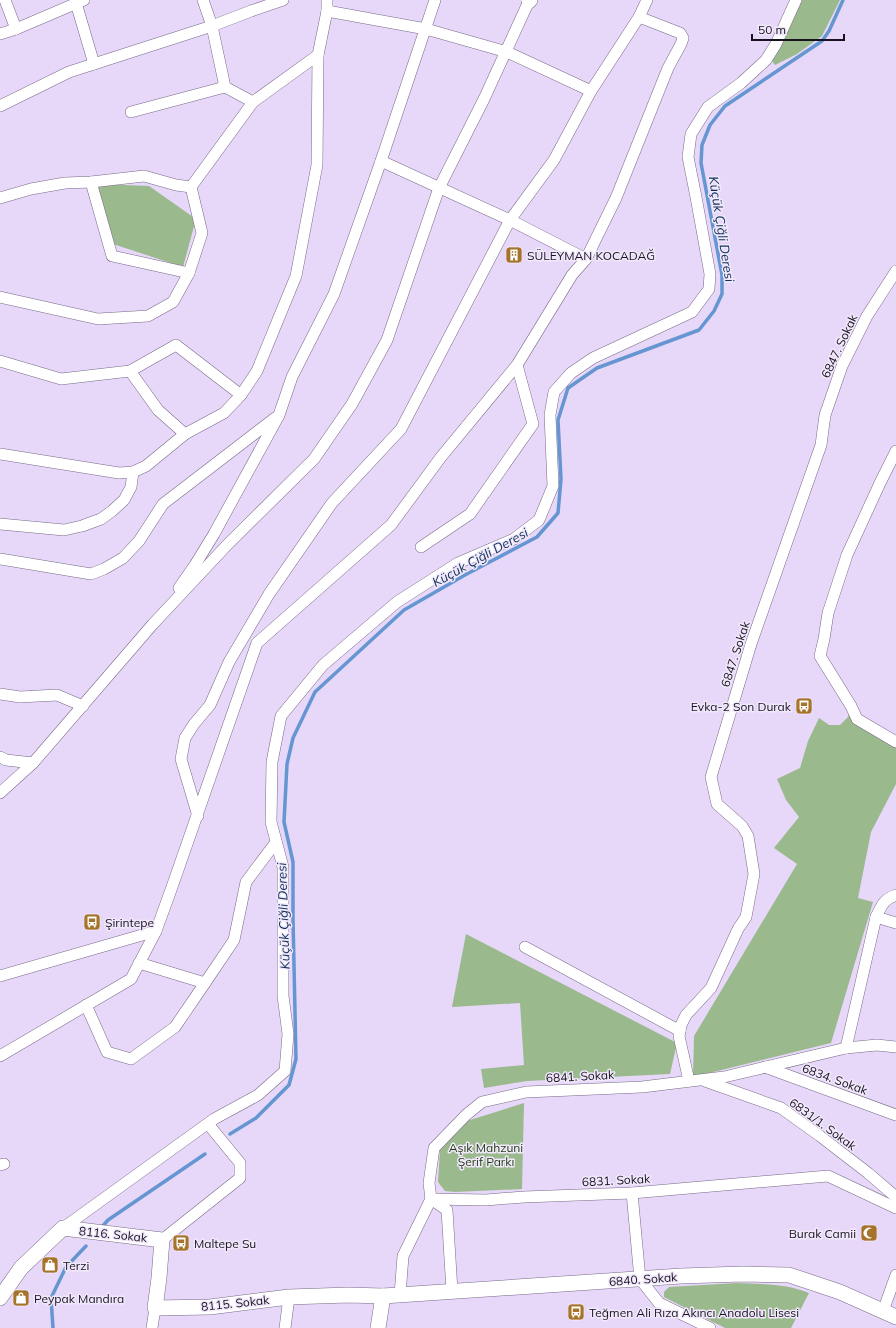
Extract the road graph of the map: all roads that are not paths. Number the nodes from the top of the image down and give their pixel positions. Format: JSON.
{"nodes":[{"id":1,"x":5,"y":0,"type":"edge"},
{"id":2,"x":203,"y":0,"type":"edge"},
{"id":3,"x":283,"y":0,"type":"edge"},
{"id":4,"x":435,"y":0,"type":"edge"},
{"id":5,"x":529,"y":0,"type":"edge"},
{"id":6,"x":647,"y":0,"type":"edge"},
{"id":7,"x":796,"y":0,"type":"edge"},
{"id":8,"x":80,"y":2,"type":"edge"},
{"id":9,"x":250,"y":5,"type":"edge"},
{"id":10,"x":327,"y":5,"type":"edge"},
{"id":11,"x":639,"y":17,"type":"junction"},
{"id":12,"x":212,"y":26,"type":"junction"},
{"id":13,"x":16,"y":28,"type":"junction"},
{"id":14,"x":426,"y":29,"type":"junction"},
{"id":15,"x":0,"y":34,"type":"edge"},
{"id":16,"x":506,"y":52,"type":"junction"},
{"id":17,"x":318,"y":55,"type":"junction"},
{"id":18,"x":94,"y":64,"type":"junction"},
{"id":19,"x":225,"y":87,"type":"junction"},
{"id":20,"x":591,"y":91,"type":"junction"},
{"id":21,"x":253,"y":102,"type":"junction"},
{"id":22,"x":0,"y":106,"type":"edge"},
{"id":23,"x":131,"y":112,"type":"dead end"},
{"id":24,"x":381,"y":161,"type":"junction"},
{"id":25,"x":91,"y":182,"type":"junction"},
{"id":26,"x":191,"y":187,"type":"junction"},
{"id":27,"x":439,"y":188,"type":"junction"},
{"id":28,"x":0,"y":198,"type":"edge"},
{"id":29,"x":510,"y":220,"type":"junction"},
{"id":30,"x":586,"y":259,"type":"junction"},
{"id":31,"x":896,"y":271,"type":"edge"},
{"id":32,"x":189,"y":273,"type":"junction"},
{"id":33,"x":0,"y":297,"type":"edge"},
{"id":34,"x":0,"y":361,"type":"edge"},
{"id":35,"x":518,"y":365,"type":"junction"},
{"id":36,"x":130,"y":371,"type":"junction"},
{"id":37,"x":242,"y":395,"type":"junction"},
{"id":38,"x":279,"y":415,"type":"junction"},
{"id":39,"x":185,"y":434,"type":"junction"},
{"id":40,"x":896,"y":451,"type":"edge"},
{"id":41,"x":0,"y":454,"type":"edge"},
{"id":42,"x":133,"y":472,"type":"junction"},
{"id":43,"x":0,"y":524,"type":"edge"},
{"id":44,"x":421,"y":547,"type":"dead end"},
{"id":45,"x":0,"y":559,"type":"edge"},
{"id":46,"x":153,"y":624,"type":"junction"},
{"id":47,"x":0,"y":694,"type":"edge"},
{"id":48,"x":83,"y":706,"type":"junction"},
{"id":49,"x":896,"y":742,"type":"edge"},
{"id":50,"x":2,"y":759,"type":"edge"},
{"id":51,"x":34,"y":763,"type":"junction"},
{"id":52,"x":0,"y":793,"type":"edge"},
{"id":53,"x":198,"y":816,"type":"junction"},
{"id":54,"x":276,"y":842,"type":"junction"},
{"id":55,"x":896,"y":895,"type":"edge"},
{"id":56,"x":876,"y":917,"type":"junction"},
{"id":57,"x":896,"y":923,"type":"edge"},
{"id":58,"x":156,"y":931,"type":"junction"},
{"id":59,"x":525,"y":947,"type":"dead end"},
{"id":60,"x":139,"y":963,"type":"junction"},
{"id":61,"x":0,"y":976,"type":"edge"},
{"id":62,"x":205,"y":983,"type":"junction"},
{"id":63,"x":86,"y":1006,"type":"junction"},
{"id":64,"x":680,"y":1030,"type":"junction"},
{"id":65,"x":896,"y":1047,"type":"edge"},
{"id":66,"x":846,"y":1048,"type":"junction"},
{"id":67,"x":2,"y":1053,"type":"edge"},
{"id":68,"x":765,"y":1067,"type":"junction"},
{"id":69,"x":703,"y":1080,"type":"junction"},
{"id":70,"x":689,"y":1081,"type":"junction"},
{"id":71,"x":896,"y":1115,"type":"edge"},
{"id":72,"x":208,"y":1124,"type":"junction"},
{"id":73,"x":632,"y":1193,"type":"junction"},
{"id":74,"x":896,"y":1198,"type":"edge"},
{"id":75,"x":431,"y":1199,"type":"junction"},
{"id":76,"x":896,"y":1208,"type":"edge"},
{"id":77,"x":63,"y":1228,"type":"junction"},
{"id":78,"x":162,"y":1240,"type":"junction"},
{"id":79,"x":896,"y":1275,"type":"edge"},
{"id":80,"x":640,"y":1279,"type":"junction"},
{"id":81,"x":452,"y":1292,"type":"junction"},
{"id":82,"x":400,"y":1294,"type":"junction"},
{"id":83,"x":382,"y":1296,"type":"junction"},
{"id":84,"x":289,"y":1297,"type":"junction"},
{"id":85,"x":0,"y":1298,"type":"edge"},
{"id":86,"x":155,"y":1308,"type":"junction"},
{"id":87,"x":889,"y":1314,"type":"edge"},
{"id":88,"x":152,"y":1328,"type":"edge"},
{"id":89,"x":285,"y":1328,"type":"edge"},
{"id":90,"x":378,"y":1328,"type":"edge"},
{"id":91,"x":710,"y":1328,"type":"edge"}],
"edges":[{"from":1,"to":13,"type":"street"},
{"from":2,"to":12,"type":"street"},
{"from":3,"to":9,"type":"street"},
{"from":4,"to":14,"type":"street"},
{"from":5,"to":16,"type":"street"},
{"from":6,"to":11,"type":"street"},
{"from":7,"to":54,"type":"street"},
{"from":8,"to":13,"type":"street"},
{"from":8,"to":18,"type":"street"},
{"from":9,"to":12,"type":"street"},
{"from":10,"to":14,"type":"street"},
{"from":10,"to":17,"type":"street"},
{"from":11,"to":20,"type":"street"},
{"from":11,"to":30,"type":"street"},
{"from":12,"to":18,"type":"street"},
{"from":12,"to":19,"type":"street"},
{"from":13,"to":15,"type":"street"},
{"from":14,"to":16,"type":"street"},
{"from":14,"to":24,"type":"street"},
{"from":16,"to":20,"type":"street"},
{"from":16,"to":27,"type":"street"},
{"from":17,"to":21,"type":"street"},
{"from":17,"to":37,"type":"street"},
{"from":18,"to":22,"type":"street"},
{"from":19,"to":21,"type":"street"},
{"from":19,"to":23,"type":"street"},
{"from":20,"to":29,"type":"street"},
{"from":21,"to":26,"type":"street"},
{"from":24,"to":27,"type":"street"},
{"from":24,"to":38,"type":"street"},
{"from":25,"to":26,"type":"street"},
{"from":25,"to":28,"type":"street"},
{"from":25,"to":32,"type":"street"},
{"from":26,"to":32,"type":"street"},
{"from":27,"to":29,"type":"street"},
{"from":27,"to":46,"type":"street"},
{"from":29,"to":30,"type":"street"},
{"from":29,"to":53,"type":"street"},
{"from":30,"to":35,"type":"street"},
{"from":31,"to":64,"type":"street","name":"6847. Sokak"},
{"from":32,"to":33,"type":"street"},
{"from":34,"to":36,"type":"street"},
{"from":35,"to":44,"type":"street"},
{"from":35,"to":53,"type":"street"},
{"from":36,"to":37,"type":"street"},
{"from":36,"to":39,"type":"street"},
{"from":37,"to":39,"type":"street"},
{"from":38,"to":45,"type":"street"},
{"from":38,"to":46,"type":"street"},
{"from":39,"to":42,"type":"street"},
{"from":40,"to":49,"type":"street"},
{"from":41,"to":42,"type":"street"},
{"from":42,"to":43,"type":"street"},
{"from":46,"to":48,"type":"street"},
{"from":47,"to":48,"type":"street"},
{"from":48,"to":51,"type":"street"},
{"from":50,"to":51,"type":"street"},
{"from":51,"to":52,"type":"street"},
{"from":53,"to":58,"type":"street"},
{"from":54,"to":62,"type":"street"},
{"from":54,"to":72,"type":"street"},
{"from":55,"to":56,"type":"street"},
{"from":56,"to":57,"type":"street"},
{"from":56,"to":66,"type":"street"},
{"from":58,"to":60,"type":"street"},
{"from":58,"to":61,"type":"street"},
{"from":59,"to":64,"type":"street"},
{"from":60,"to":62,"type":"street"},
{"from":60,"to":63,"type":"street"},
{"from":62,"to":63,"type":"street"},
{"from":63,"to":67,"type":"street"},
{"from":64,"to":70,"type":"street"},
{"from":65,"to":66,"type":"street","name":"6841. Sokak"},
{"from":66,"to":68,"type":"street","name":"6841. Sokak"},
{"from":68,"to":69,"type":"street","name":"6841. Sokak"},
{"from":68,"to":71,"type":"street","name":"6834. Sokak"},
{"from":69,"to":70,"type":"street","name":"6841. Sokak"},
{"from":69,"to":74,"type":"street","name":"6831/1. Sokak"},
{"from":70,"to":75,"type":"street","name":"6841. Sokak"},
{"from":72,"to":77,"type":"street"},
{"from":72,"to":78,"type":"street"},
{"from":73,"to":75,"type":"street","name":"6831. Sokak"},
{"from":73,"to":76,"type":"street","name":"6831. Sokak"},
{"from":73,"to":80,"type":"street"},
{"from":75,"to":81,"type":"street"},
{"from":75,"to":82,"type":"street"},
{"from":77,"to":78,"type":"street","name":"8116. Sokak"},
{"from":77,"to":85,"type":"street"},
{"from":78,"to":86,"type":"street"},
{"from":79,"to":87,"type":"street"},
{"from":80,"to":81,"type":"street","name":"6840. Sokak"},
{"from":80,"to":87,"type":"street","name":"6840. Sokak"},
{"from":80,"to":91,"type":"street"},
{"from":81,"to":82,"type":"street","name":"6840. Sokak"},
{"from":82,"to":83,"type":"street","name":"6840. Sokak"},
{"from":83,"to":84,"type":"street","name":"8115. Sokak"},
{"from":83,"to":90,"type":"street"},
{"from":84,"to":86,"type":"street","name":"8115. Sokak"},
{"from":84,"to":89,"type":"street"},
{"from":86,"to":88,"type":"street"}]}
